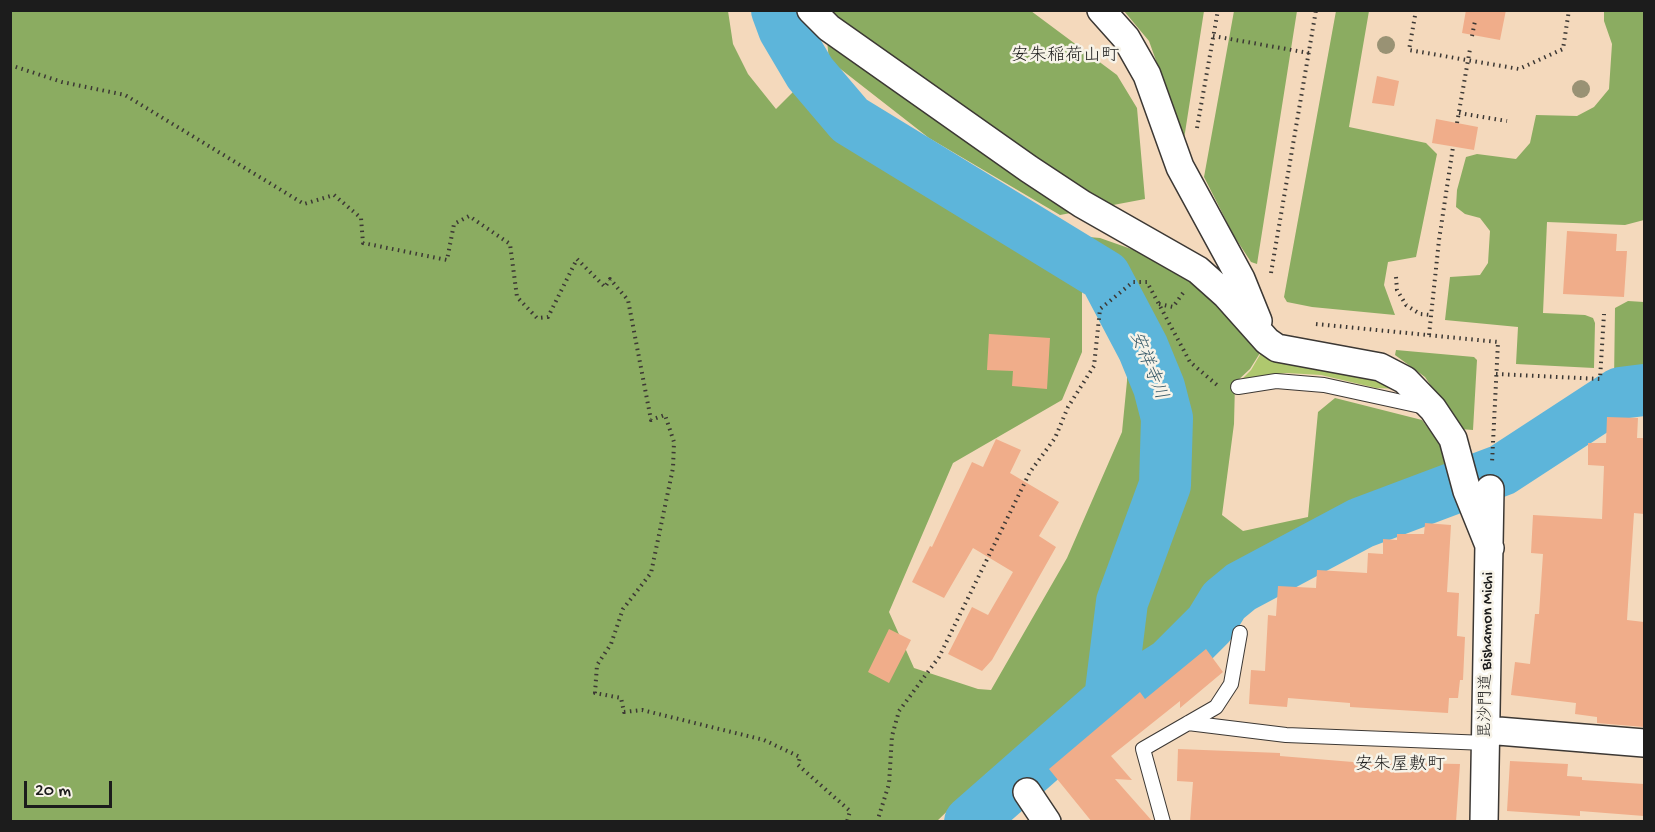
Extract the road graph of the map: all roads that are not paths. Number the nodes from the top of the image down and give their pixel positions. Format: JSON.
{"nodes":[{"id":1,"x":811,"y":10,"type":"edge"},
{"id":2,"x":1101,"y":10,"type":"edge"},
{"id":3,"x":1263,"y":333,"type":"junction"},
{"id":4,"x":1238,"y":387,"type":"road end"},
{"id":5,"x":1433,"y":409,"type":"junction"},
{"id":6,"x":1240,"y":633,"type":"dead end"},
{"id":7,"x":1188,"y":723,"type":"junction"},
{"id":8,"x":1486,"y":736,"type":"junction"},
{"id":9,"x":1644,"y":743,"type":"edge"},
{"id":10,"x":1027,"y":792,"type":"dead end"},
{"id":11,"x":1047,"y":822,"type":"edge"},
{"id":12,"x":1163,"y":822,"type":"edge"},
{"id":13,"x":1484,"y":822,"type":"edge"}],
"edges":[{"from":1,"to":3,"type":"street","name":"毘沙門道 Bishamon Michi"},
{"from":2,"to":3,"type":"street"},
{"from":3,"to":5,"type":"street","name":"毘沙門道 Bishamon Michi"},
{"from":4,"to":5,"type":"lane"},
{"from":5,"to":8,"type":"street","name":"毘沙門道 Bishamon Michi"},
{"from":6,"to":7,"type":"lane"},
{"from":7,"to":8,"type":"lane"},
{"from":7,"to":12,"type":"lane"},
{"from":8,"to":9,"type":"street"},
{"from":8,"to":13,"type":"street","name":"毘沙門道 Bishamon Michi"},
{"from":10,"to":11,"type":"street"}]}
